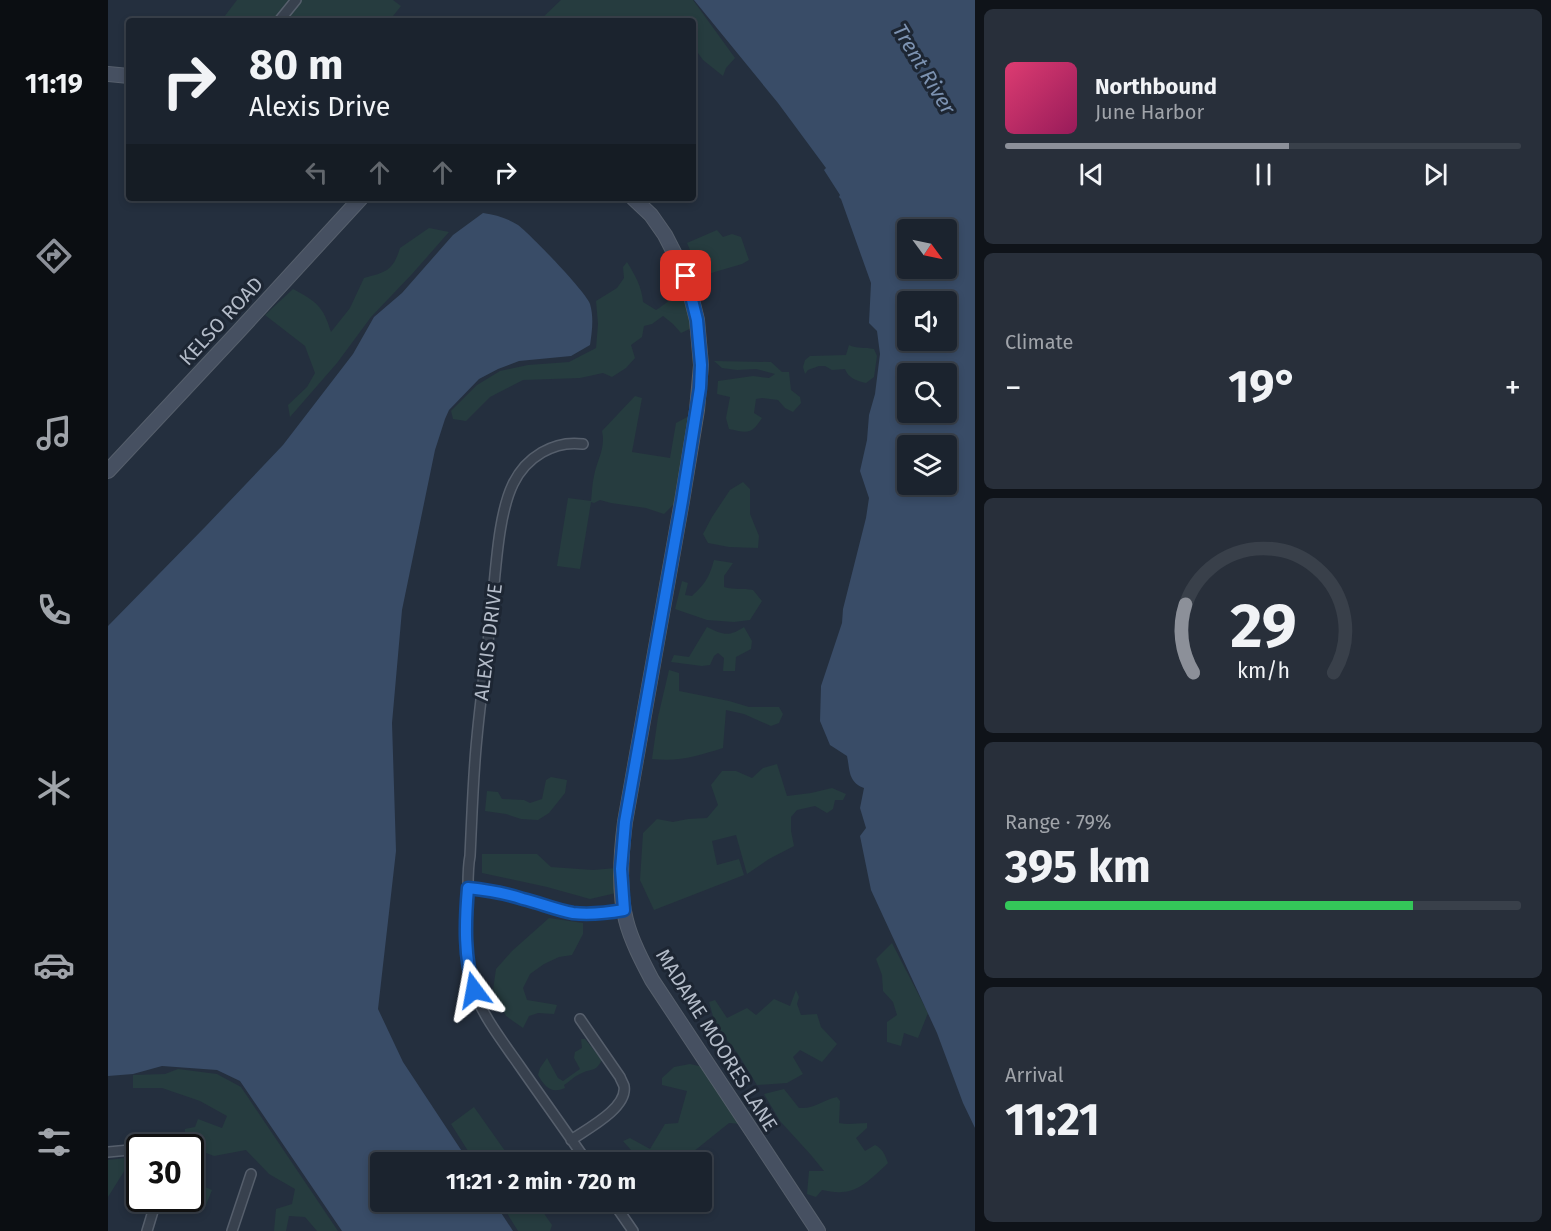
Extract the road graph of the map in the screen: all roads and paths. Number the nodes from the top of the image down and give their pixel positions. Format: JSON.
{"nodes":[{"id":1,"x":296,"y":0,"type":"edge"},
{"id":2,"x":281,"y":18,"type":"edge"},
{"id":3,"x":108,"y":74,"type":"edge"},
{"id":4,"x":126,"y":76,"type":"edge"},
{"id":5,"x":359,"y":201,"type":"edge"},
{"id":6,"x":636,"y":201,"type":"edge"},
{"id":7,"x":583,"y":444,"type":"dead end"},
{"id":8,"x":108,"y":471,"type":"edge"},
{"id":9,"x":468,"y":888,"type":"junction"},
{"id":10,"x":624,"y":910,"type":"junction"},
{"id":11,"x":580,"y":1019,"type":"dead end"},
{"id":12,"x":571,"y":1140,"type":"junction"},
{"id":13,"x":126,"y":1150,"type":"edge"},
{"id":14,"x":108,"y":1152,"type":"edge"},
{"id":15,"x":580,"y":1152,"type":"edge"},
{"id":16,"x":251,"y":1174,"type":"dead end"},
{"id":17,"x":153,"y":1212,"type":"edge"},
{"id":18,"x":621,"y":1212,"type":"edge"},
{"id":19,"x":147,"y":1231,"type":"edge"},
{"id":20,"x":232,"y":1231,"type":"edge"},
{"id":21,"x":633,"y":1231,"type":"edge"},
{"id":22,"x":818,"y":1231,"type":"edge"}],
"edges":[{"from":1,"to":2,"type":"street"},
{"from":3,"to":4,"type":"street"},
{"from":5,"to":8,"type":"street","name":"KELSO ROAD"},
{"from":6,"to":10,"type":"street","name":"MADAME MOORES LANE"},
{"from":7,"to":9,"type":"street","name":"ALEXIS DRIVE"},
{"from":9,"to":10,"type":"street"},
{"from":9,"to":12,"type":"street","name":"ALEXIS DRIVE"},
{"from":10,"to":22,"type":"street","name":"MADAME MOORES LANE"},
{"from":11,"to":12,"type":"street"},
{"from":12,"to":15,"type":"street","name":"ALEXIS DRIVE"},
{"from":13,"to":14,"type":"street"},
{"from":16,"to":20,"type":"street"},
{"from":17,"to":19,"type":"street"},
{"from":18,"to":21,"type":"street"}]}
